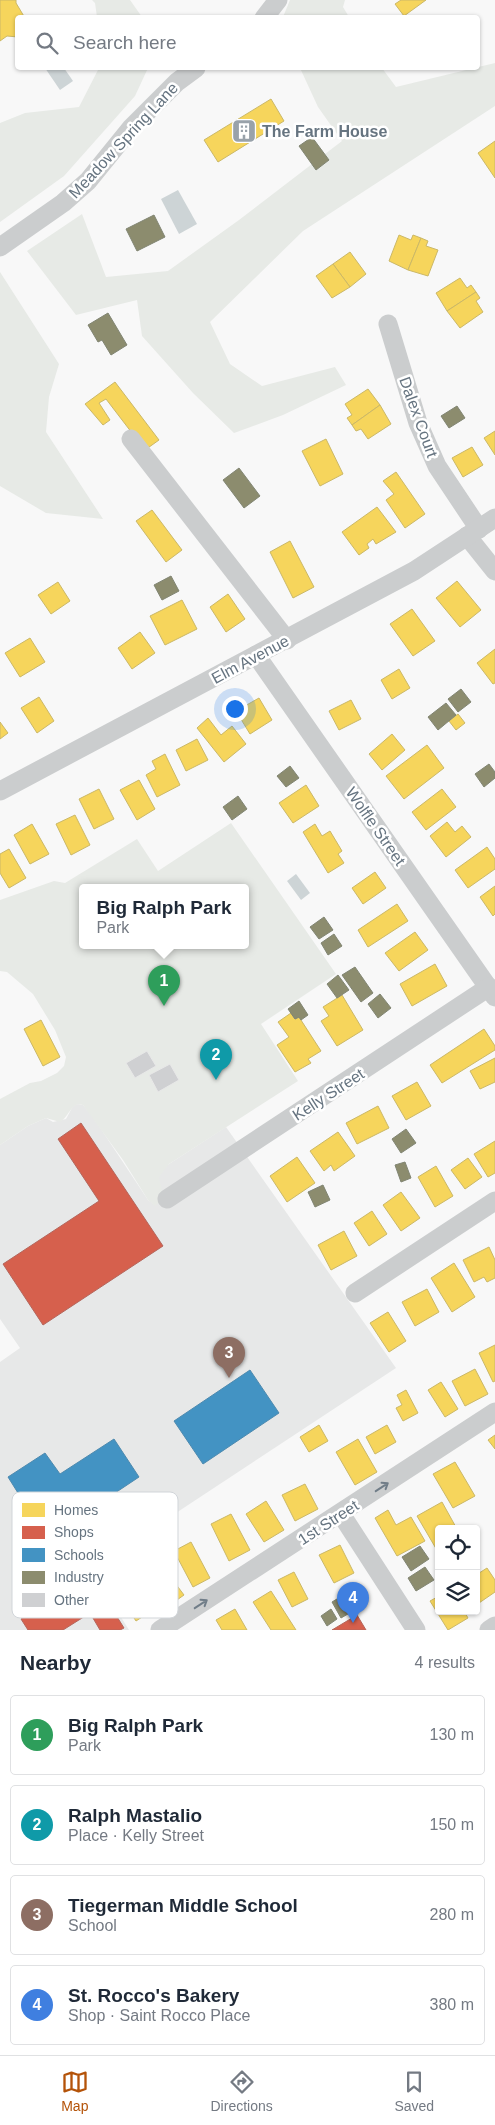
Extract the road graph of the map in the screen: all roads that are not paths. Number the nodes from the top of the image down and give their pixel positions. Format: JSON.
{"nodes":[{"id":1,"x":278,"y":0,"type":"edge"},
{"id":2,"x":266,"y":15,"type":"edge"},
{"id":3,"x":193,"y":70,"type":"edge"},
{"id":4,"x":0,"y":247,"type":"edge"},
{"id":5,"x":388,"y":324,"type":"dead end"},
{"id":6,"x":131,"y":439,"type":"dead end"},
{"id":7,"x":495,"y":518,"type":"edge"},
{"id":8,"x":473,"y":533,"type":"junction"},
{"id":9,"x":495,"y":571,"type":"edge"},
{"id":10,"x":287,"y":640,"type":"junction"},
{"id":11,"x":256,"y":655,"type":"junction"},
{"id":12,"x":0,"y":790,"type":"edge"},
{"id":13,"x":492,"y":992,"type":"edge"},
{"id":14,"x":167,"y":1199,"type":"dead end"},
{"id":15,"x":495,"y":1201,"type":"edge"},
{"id":16,"x":355,"y":1293,"type":"dead end"},
{"id":17,"x":495,"y":1412,"type":"edge"},
{"id":18,"x":341,"y":1514,"type":"junction"},
{"id":19,"x":495,"y":1626,"type":"edge"},
{"id":20,"x":160,"y":1630,"type":"edge"},
{"id":21,"x":416,"y":1630,"type":"edge"},
{"id":22,"x":489,"y":1630,"type":"edge"}],
"edges":[{"from":1,"to":2,"type":"street"},
{"from":3,"to":4,"type":"street","name":"Meadow Spring Lane"},
{"from":5,"to":8,"type":"street","name":"Dalex Court"},
{"from":6,"to":10,"type":"street"},
{"from":7,"to":8,"type":"street","name":"Elm Avenue"},
{"from":8,"to":9,"type":"street","name":"Dalex Court"},
{"from":8,"to":10,"type":"street","name":"Elm Avenue"},
{"from":10,"to":11,"type":"street","name":"Elm Avenue"},
{"from":11,"to":12,"type":"street","name":"Elm Avenue"},
{"from":11,"to":13,"type":"street","name":"Wolfle Street"},
{"from":13,"to":14,"type":"street","name":"Kelly Street"},
{"from":15,"to":16,"type":"street"},
{"from":18,"to":17,"type":"street","name":"1st Street","one_way":true},
{"from":20,"to":18,"type":"street","name":"1st Street","one_way":true},
{"from":18,"to":21,"type":"street"},
{"from":19,"to":22,"type":"street"}]}
